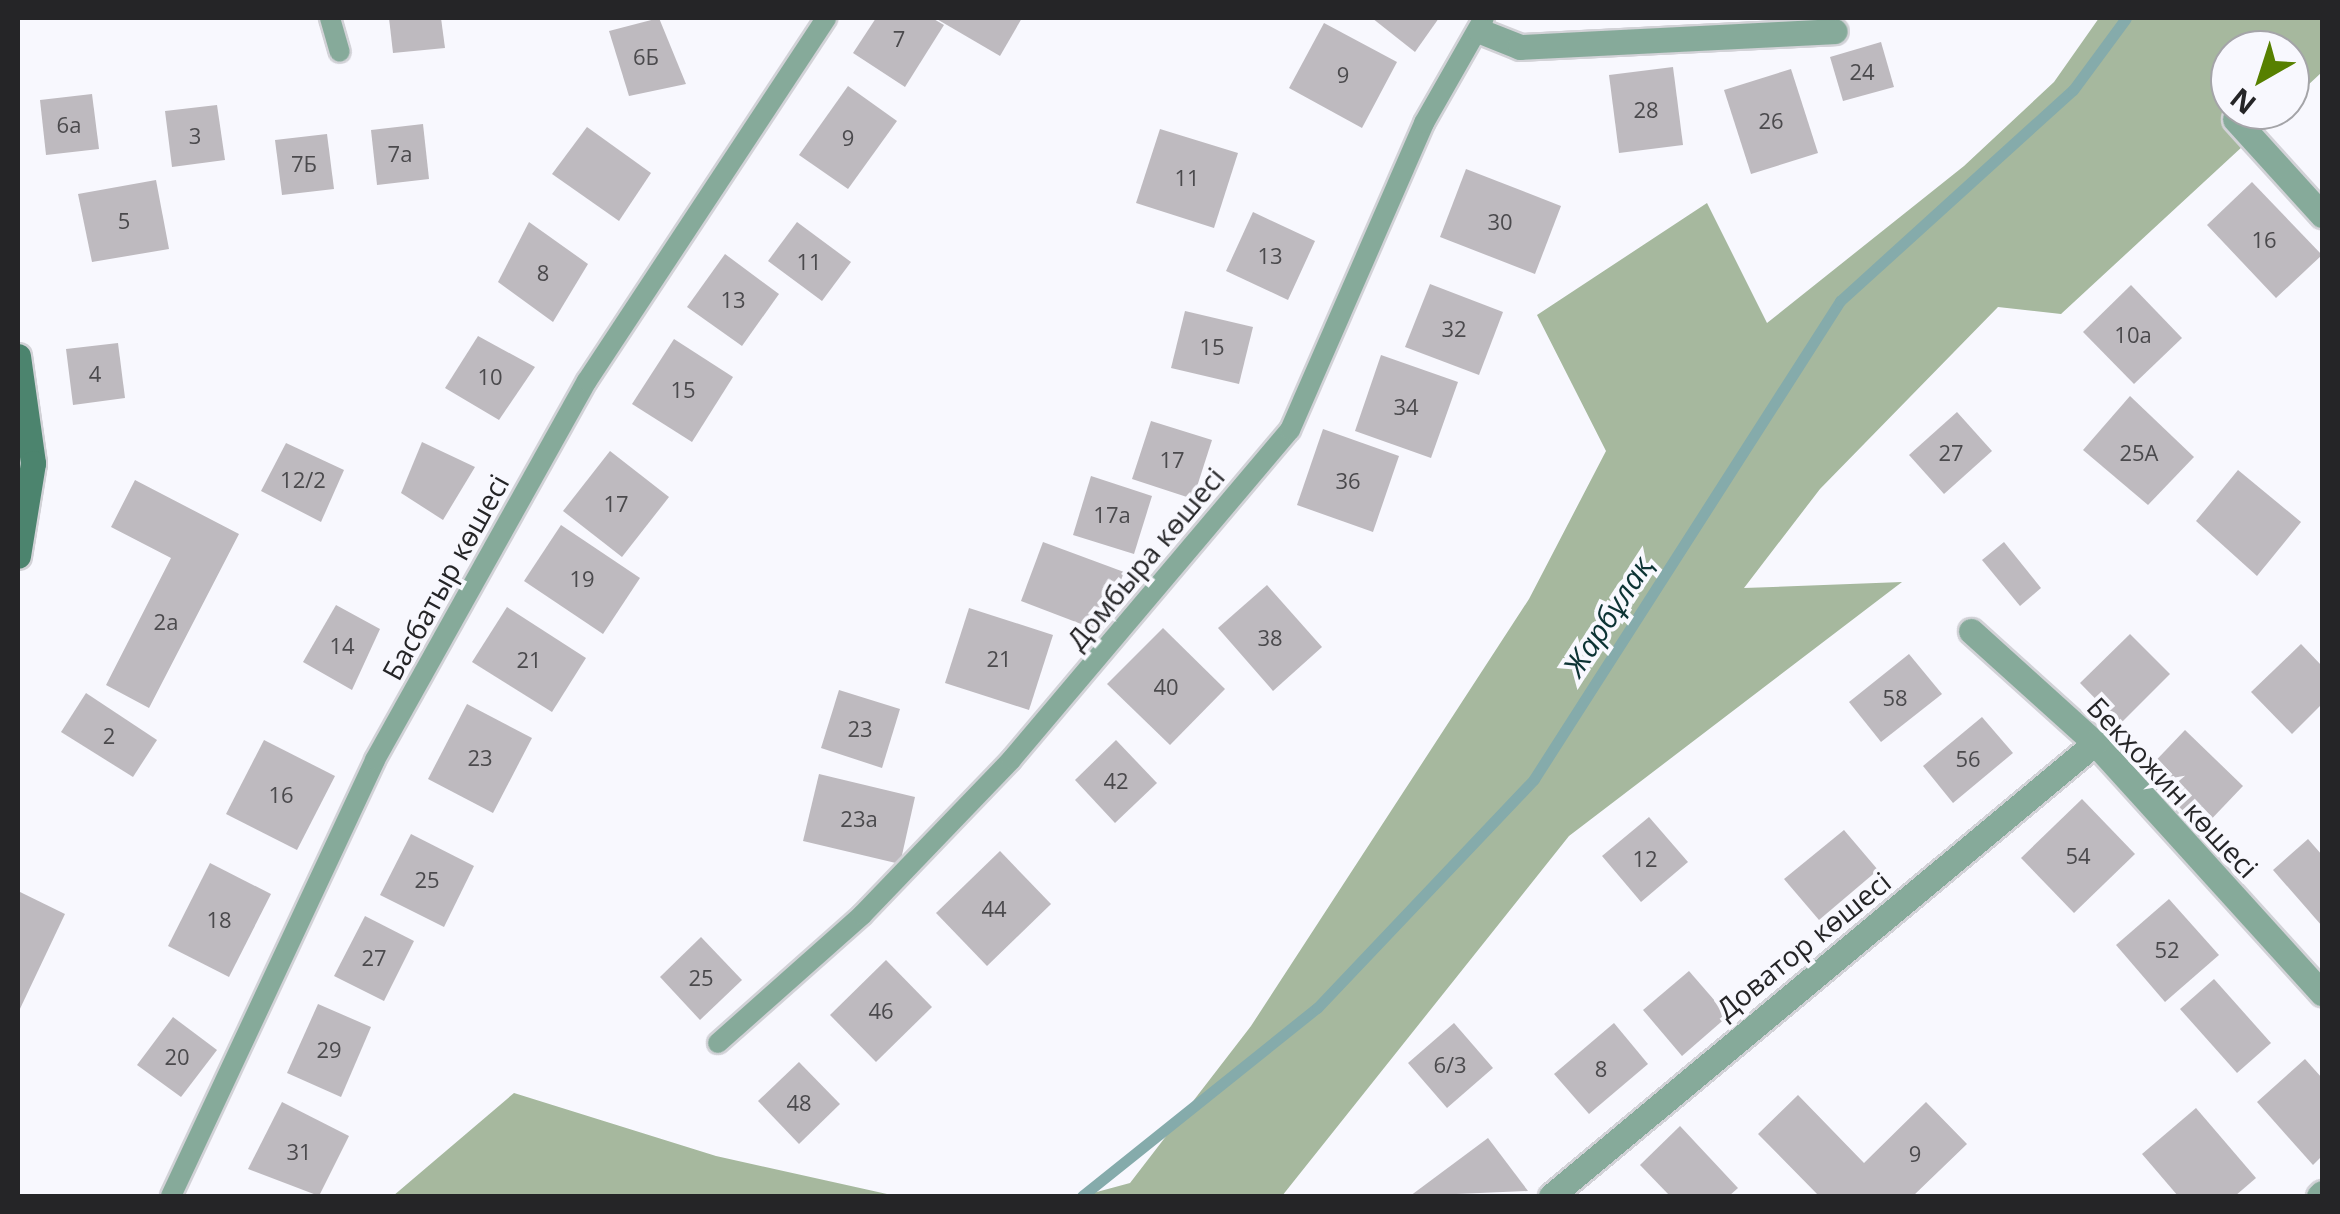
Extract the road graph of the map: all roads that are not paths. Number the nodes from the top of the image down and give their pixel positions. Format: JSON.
{"nodes":[{"id":1,"x":330,"y":18,"type":"edge"},
{"id":2,"x":826,"y":18,"type":"edge"},
{"id":3,"x":1482,"y":24,"type":"edge"},
{"id":4,"x":1835,"y":31,"type":"dead end"},
{"id":5,"x":340,"y":52,"type":"dead end"},
{"id":6,"x":2246,"y":130,"type":"edge"},
{"id":7,"x":2322,"y":215,"type":"edge"},
{"id":8,"x":18,"y":356,"type":"edge"},
{"id":9,"x":18,"y":556,"type":"edge"},
{"id":10,"x":1971,"y":631,"type":"dead end"},
{"id":11,"x":2095,"y":743,"type":"junction"},
{"id":12,"x":2322,"y":993,"type":"edge"},
{"id":13,"x":718,"y":1043,"type":"dead end"},
{"id":14,"x":171,"y":1196,"type":"edge"},
{"id":15,"x":1551,"y":1196,"type":"edge"}],
"edges":[{"from":1,"to":5,"type":"lane"},
{"from":2,"to":14,"type":"lane","name":"Басбатыр көшесі"},
{"from":3,"to":4,"type":"street"},
{"from":3,"to":13,"type":"lane","name":"Домбыра көшесі"},
{"from":6,"to":7,"type":"street"},
{"from":8,"to":9,"type":"street"},
{"from":10,"to":11,"type":"street","name":"Бекхожин көшесі"},
{"from":11,"to":12,"type":"street","name":"Бекхожин көшесі"},
{"from":11,"to":15,"type":"street","name":"Доватор көшесі"}]}
